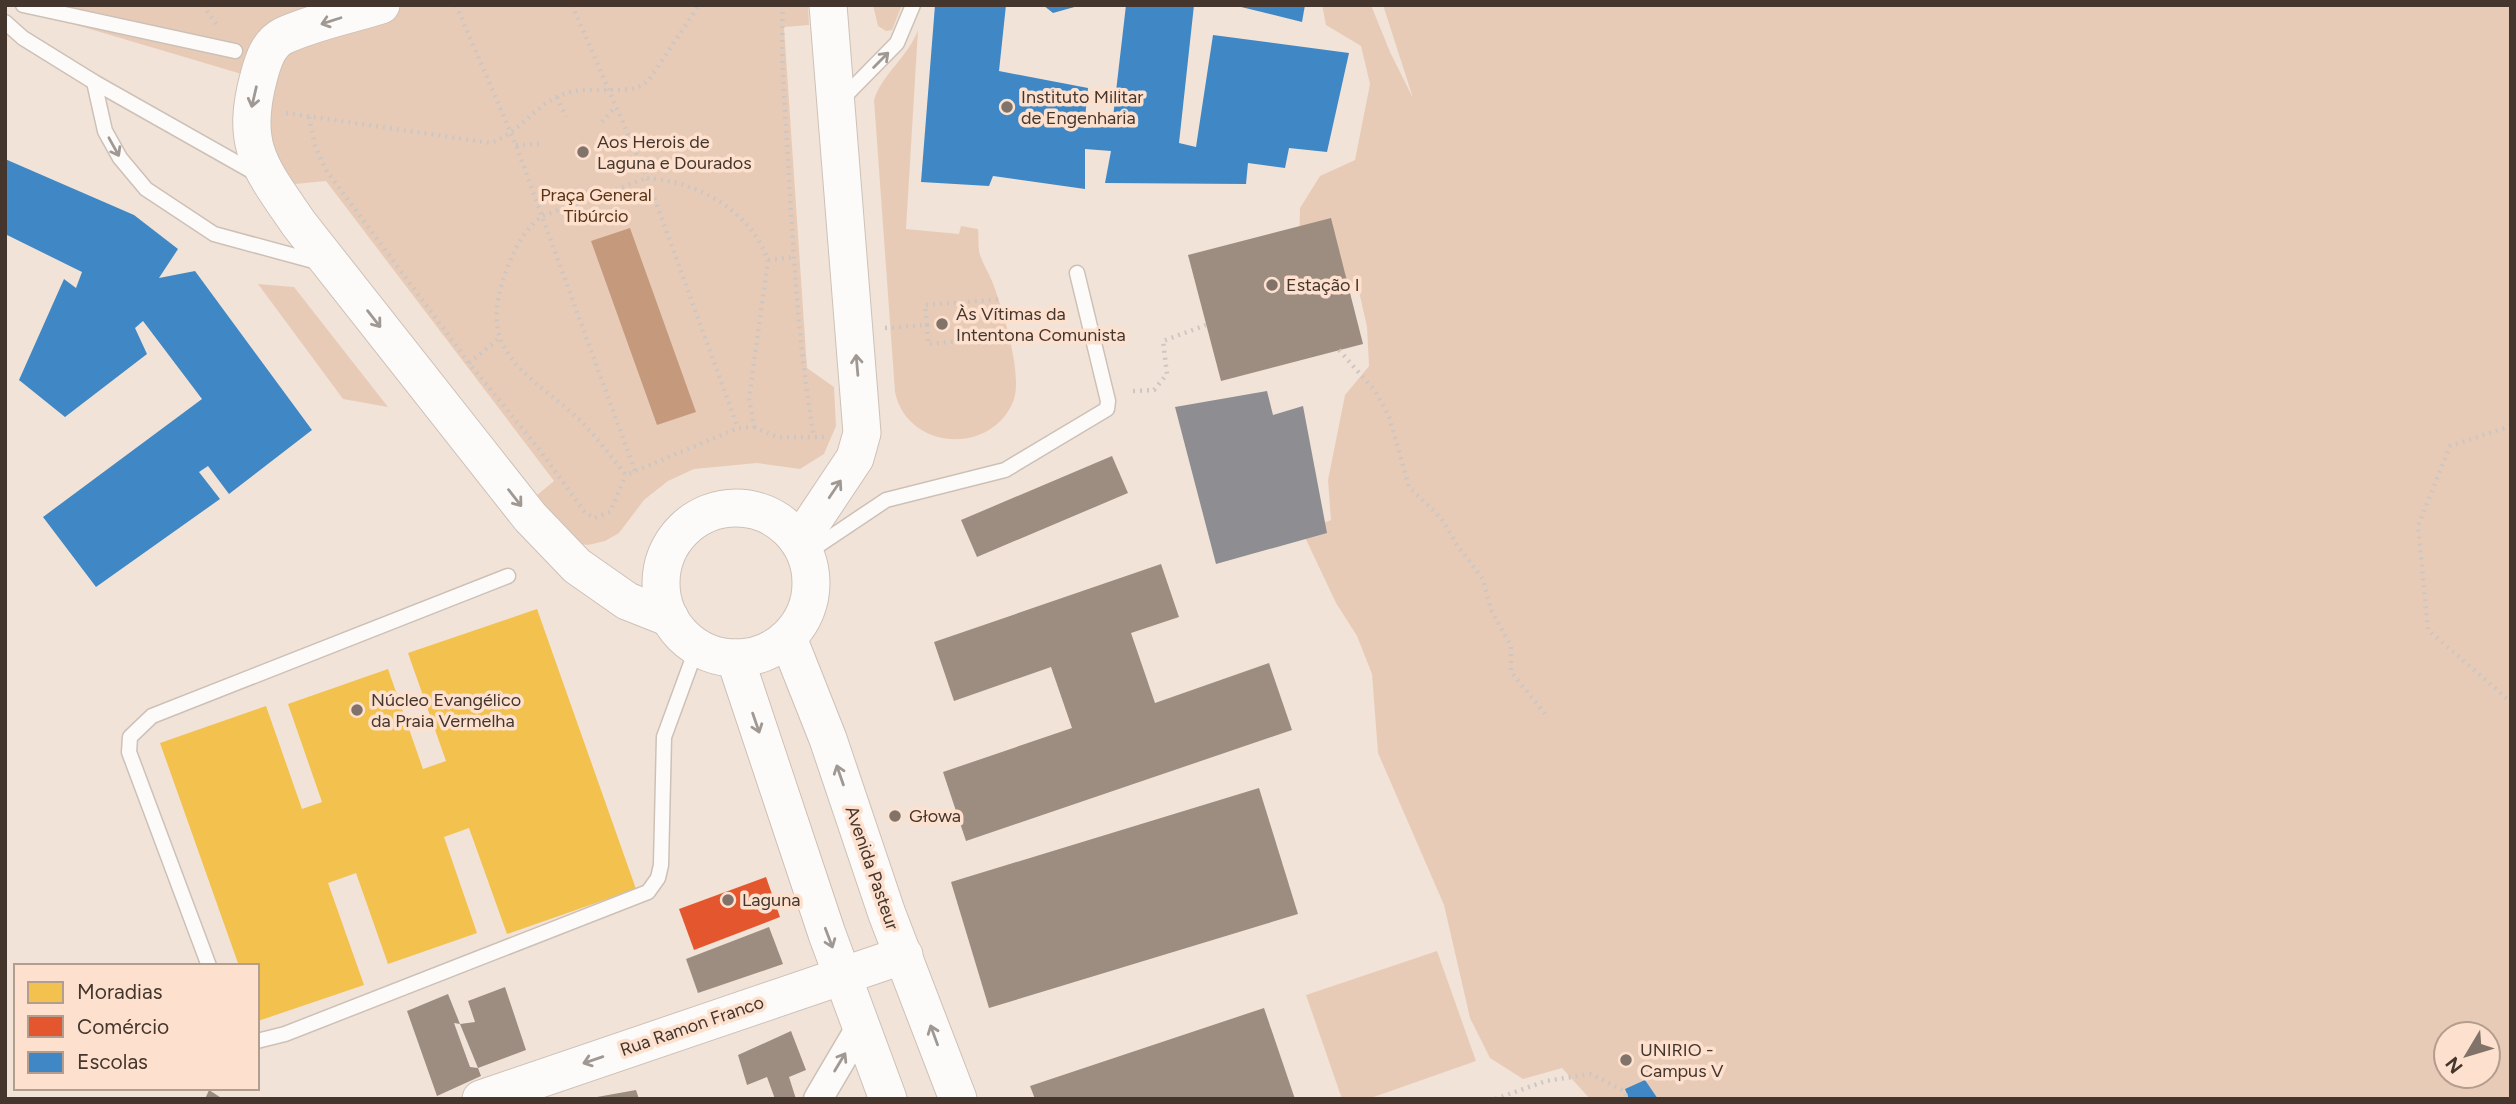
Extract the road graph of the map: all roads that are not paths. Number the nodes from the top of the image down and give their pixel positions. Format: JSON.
{"nodes":[{"id":1,"x":23,"y":5,"type":"edge"},
{"id":2,"x":381,"y":5,"type":"edge"},
{"id":3,"x":828,"y":5,"type":"edge"},
{"id":4,"x":913,"y":5,"type":"edge"},
{"id":5,"x":5,"y":22,"type":"edge"},
{"id":6,"x":235,"y":51,"type":"dead end"},
{"id":7,"x":94,"y":82,"type":"junction"},
{"id":8,"x":836,"y":106,"type":"junction"},
{"id":9,"x":270,"y":182,"type":"junction"},
{"id":10,"x":332,"y":266,"type":"junction"},
{"id":11,"x":1077,"y":273,"type":"dead end"},
{"id":12,"x":802,"y":548,"type":"junction"},
{"id":13,"x":508,"y":576,"type":"dead end"},
{"id":14,"x":670,"y":618,"type":"junction"},
{"id":15,"x":788,"y":638,"type":"junction"},
{"id":16,"x":697,"y":647,"type":"junction"},
{"id":17,"x":735,"y":658,"type":"junction"},
{"id":18,"x":904,"y":955,"type":"junction"},
{"id":19,"x":208,"y":964,"type":"edge"},
{"id":20,"x":843,"y":975,"type":"junction"},
{"id":21,"x":862,"y":1026,"type":"junction"},
{"id":22,"x":259,"y":1041,"type":"edge"},
{"id":23,"x":481,"y":1099,"type":"edge"},
{"id":24,"x":817,"y":1099,"type":"edge"},
{"id":25,"x":888,"y":1099,"type":"edge"},
{"id":26,"x":958,"y":1099,"type":"edge"}],
"edges":[{"from":1,"to":6,"type":"lane"},
{"from":2,"to":9,"type":"street","one_way":true},
{"from":3,"to":8,"type":"street"},
{"from":8,"to":4,"type":"lane","one_way":true},
{"from":5,"to":7,"type":"lane"},
{"from":7,"to":9,"type":"lane"},
{"from":7,"to":10,"type":"lane","one_way":true},
{"from":12,"to":8,"type":"street","one_way":true},
{"from":9,"to":10,"type":"street"},
{"from":10,"to":14,"type":"street","one_way":true},
{"from":11,"to":12,"type":"lane"},
{"from":12,"to":14,"type":"street"},
{"from":12,"to":15,"type":"street"},
{"from":13,"to":19,"type":"lane"},
{"from":14,"to":16,"type":"street"},
{"from":15,"to":17,"type":"street"},
{"from":18,"to":15,"type":"street","name":"Avenida Pasteur","one_way":true},
{"from":16,"to":17,"type":"street"},
{"from":16,"to":22,"type":"lane"},
{"from":17,"to":20,"type":"street","one_way":true},
{"from":18,"to":20,"type":"street","name":"Rua Ramon Franco"},
{"from":26,"to":18,"type":"street","name":"Avenida Pasteur","one_way":true},
{"from":20,"to":21,"type":"street"},
{"from":20,"to":23,"type":"street","name":"Rua Ramon Franco","one_way":true},
{"from":24,"to":21,"type":"street","one_way":true},
{"from":21,"to":25,"type":"street"}]}
